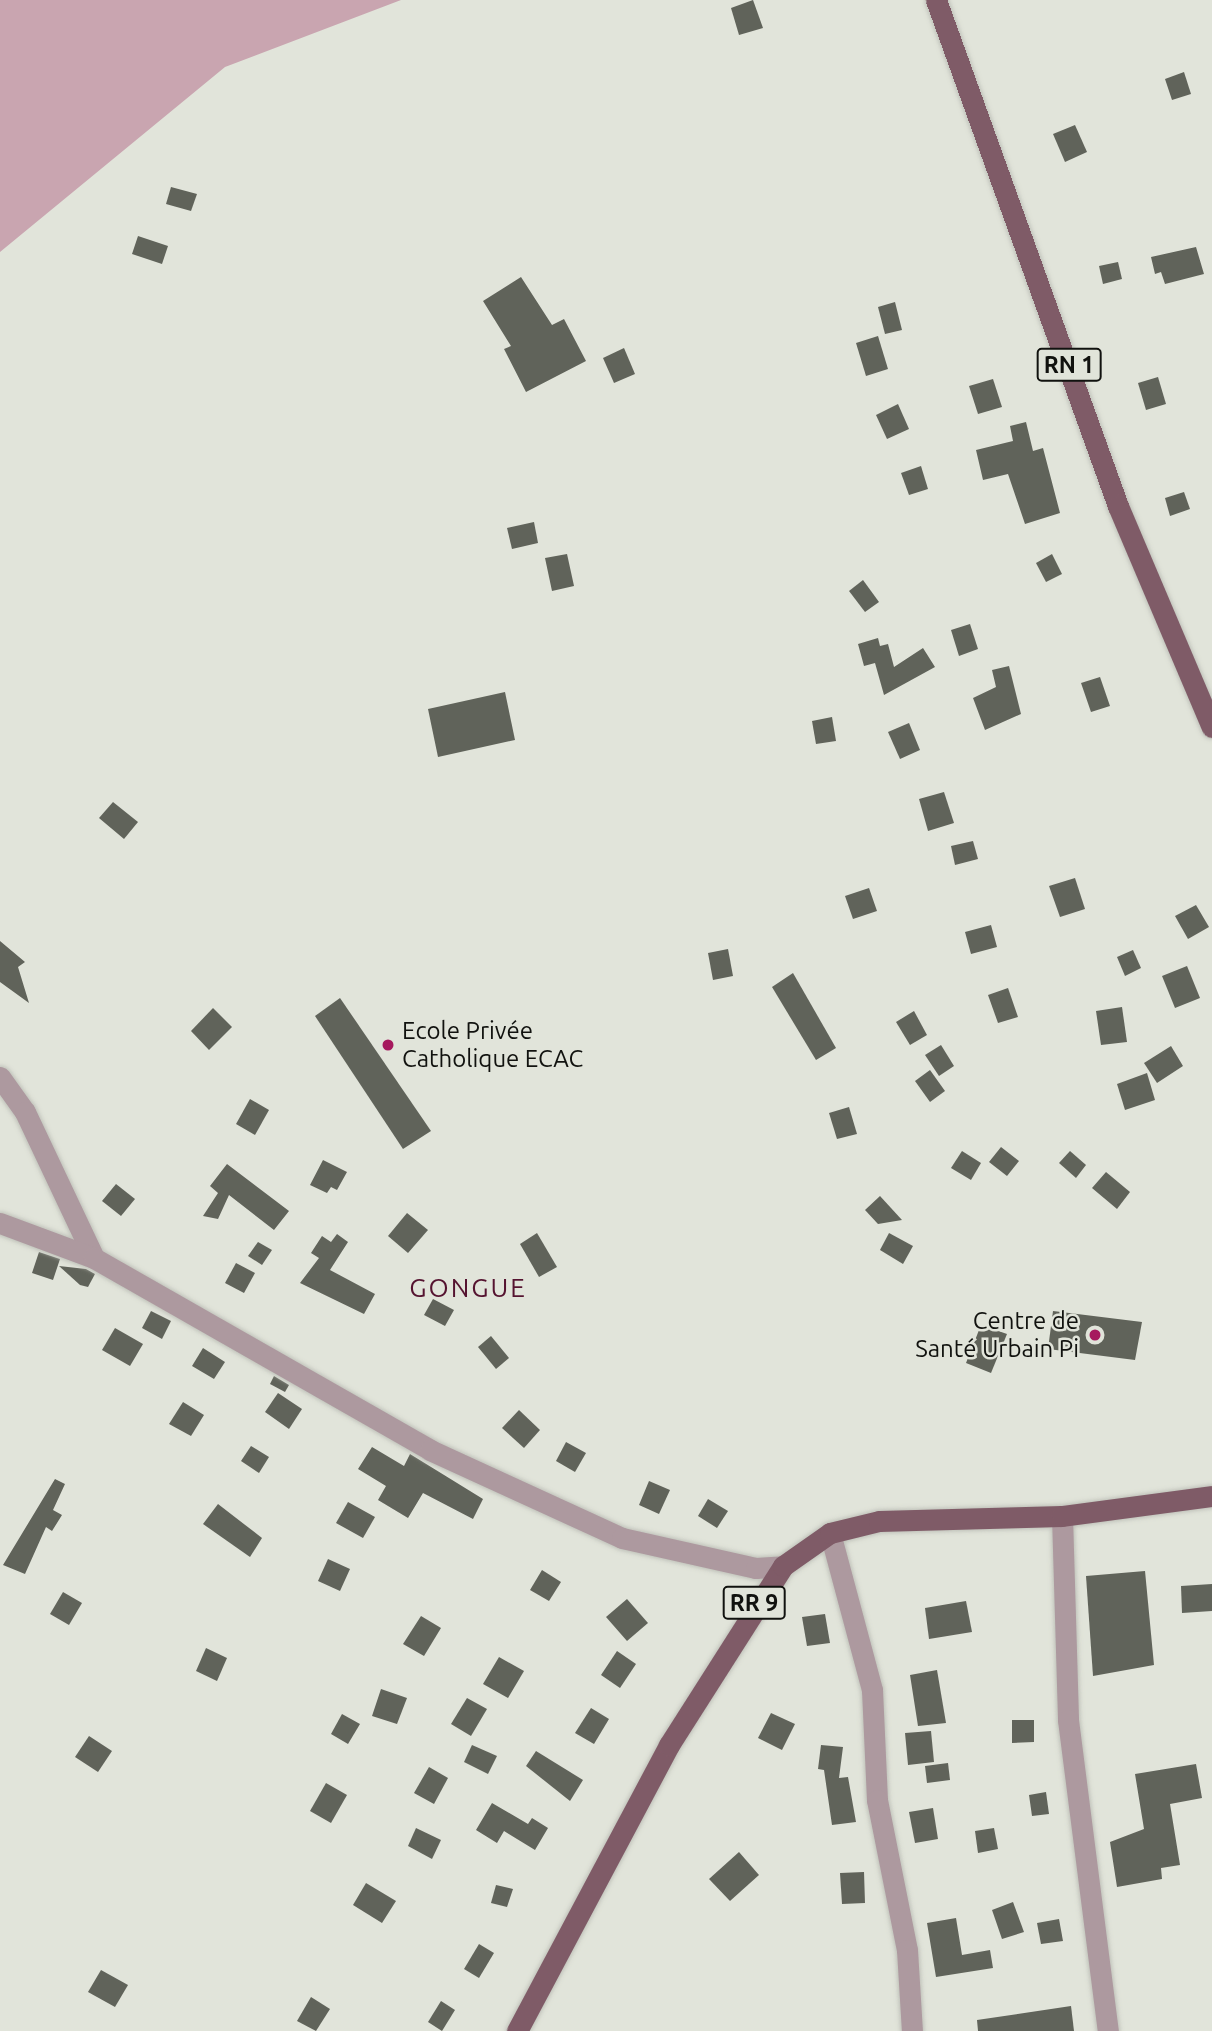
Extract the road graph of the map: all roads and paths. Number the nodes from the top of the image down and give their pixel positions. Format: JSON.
{"nodes":[{"id":1,"x":936,"y":0,"type":"edge"},
{"id":2,"x":1212,"y":727,"type":"edge"},
{"id":3,"x":0,"y":1077,"type":"edge"},
{"id":4,"x":0,"y":1223,"type":"edge"},
{"id":5,"x":94,"y":1258,"type":"junction"},
{"id":6,"x":1212,"y":1496,"type":"edge"},
{"id":7,"x":1062,"y":1516,"type":"junction"},
{"id":8,"x":830,"y":1533,"type":"junction"},
{"id":9,"x":783,"y":1566,"type":"junction"},
{"id":10,"x":517,"y":2031,"type":"edge"},
{"id":11,"x":912,"y":2031,"type":"edge"},
{"id":12,"x":1108,"y":2031,"type":"edge"}],
"edges":[{"from":1,"to":2,"type":"main road","number":"RN 1"},
{"from":3,"to":5,"type":"street"},
{"from":4,"to":5,"type":"street"},
{"from":5,"to":9,"type":"street"},
{"from":6,"to":7,"type":"main road","number":"RR 9"},
{"from":7,"to":8,"type":"main road","number":"RR 9"},
{"from":7,"to":12,"type":"street"},
{"from":8,"to":9,"type":"main road","number":"RR 9"},
{"from":8,"to":11,"type":"street"},
{"from":9,"to":10,"type":"main road","number":"RR 9"}]}
